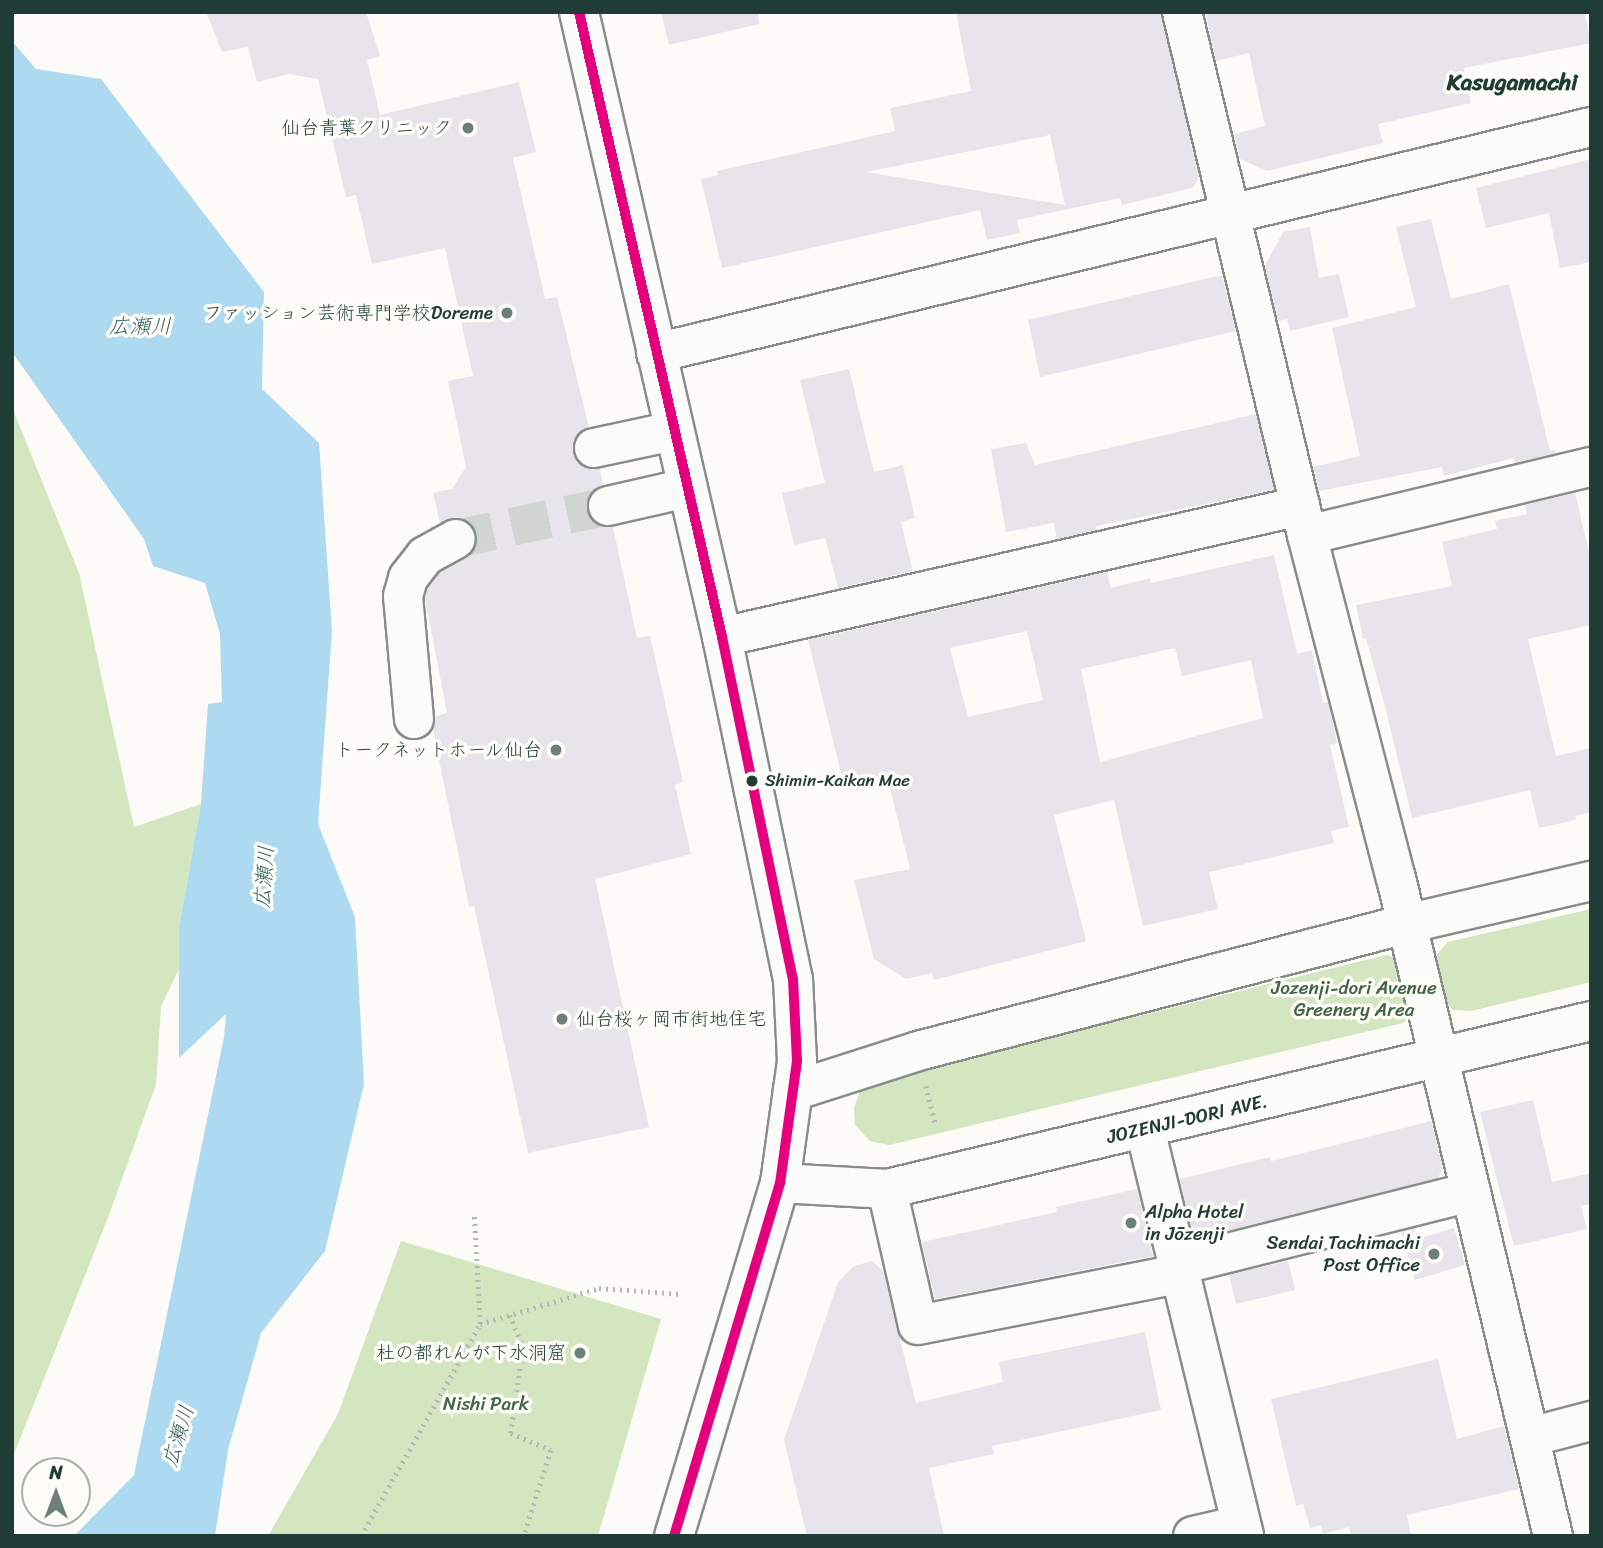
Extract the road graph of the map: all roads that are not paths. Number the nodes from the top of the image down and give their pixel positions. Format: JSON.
{"nodes":[{"id":1,"x":579,"y":12,"type":"edge"},
{"id":2,"x":1182,"y":12,"type":"edge"},
{"id":3,"x":1591,"y":127,"type":"edge"},
{"id":4,"x":1231,"y":213,"type":"junction"},
{"id":5,"x":656,"y":354,"type":"junction"},
{"id":6,"x":674,"y":431,"type":"junction"},
{"id":7,"x":594,"y":448,"type":"dead end"},
{"id":8,"x":1591,"y":467,"type":"edge"},
{"id":9,"x":688,"y":488,"type":"junction"},
{"id":10,"x":608,"y":506,"type":"tunnel mouth"},
{"id":11,"x":1303,"y":520,"type":"junction"},
{"id":12,"x":456,"y":540,"type":"tunnel mouth"},
{"id":13,"x":722,"y":637,"type":"junction"},
{"id":14,"x":414,"y":719,"type":"dead end"},
{"id":15,"x":1591,"y":881,"type":"edge"},
{"id":16,"x":1406,"y":924,"type":"junction"},
{"id":17,"x":1591,"y":1021,"type":"edge"},
{"id":18,"x":1439,"y":1059,"type":"junction"},
{"id":19,"x":793,"y":1091,"type":"junction"},
{"id":20,"x":1145,"y":1129,"type":"junction"},
{"id":21,"x":780,"y":1183,"type":"junction"},
{"id":22,"x":887,"y":1189,"type":"junction"},
{"id":23,"x":1471,"y":1192,"type":"junction"},
{"id":24,"x":1181,"y":1269,"type":"junction"},
{"id":25,"x":1591,"y":1421,"type":"edge"},
{"id":26,"x":1531,"y":1437,"type":"junction"},
{"id":27,"x":1243,"y":1530,"type":"edge"},
{"id":28,"x":674,"y":1536,"type":"edge"},
{"id":29,"x":1193,"y":1536,"type":"edge"},
{"id":30,"x":1553,"y":1536,"type":"edge"}],
"edges":[{"from":1,"to":5,"type":"street"},
{"from":2,"to":4,"type":"street"},
{"from":3,"to":4,"type":"street"},
{"from":4,"to":5,"type":"street"},
{"from":4,"to":11,"type":"street"},
{"from":5,"to":6,"type":"street"},
{"from":6,"to":7,"type":"street"},
{"from":6,"to":9,"type":"street"},
{"from":8,"to":11,"type":"street"},
{"from":9,"to":10,"type":"street"},
{"from":9,"to":13,"type":"street"},
{"from":11,"to":13,"type":"street"},
{"from":11,"to":16,"type":"street"},
{"from":12,"to":14,"type":"street"},
{"from":13,"to":19,"type":"street"},
{"from":15,"to":16,"type":"street"},
{"from":16,"to":18,"type":"street"},
{"from":16,"to":19,"type":"street"},
{"from":17,"to":18,"type":"street","name":"JOZENJI-DORI AVE."},
{"from":18,"to":20,"type":"street","name":"JOZENJI-DORI AVE."},
{"from":18,"to":23,"type":"street"},
{"from":19,"to":21,"type":"street"},
{"from":20,"to":22,"type":"street","name":"JOZENJI-DORI AVE."},
{"from":20,"to":24,"type":"street"},
{"from":21,"to":22,"type":"street","name":"JOZENJI-DORI AVE."},
{"from":21,"to":28,"type":"street"},
{"from":22,"to":24,"type":"street"},
{"from":23,"to":24,"type":"street"},
{"from":23,"to":26,"type":"street"},
{"from":24,"to":27,"type":"street"},
{"from":25,"to":26,"type":"street"},
{"from":26,"to":30,"type":"street"},
{"from":27,"to":29,"type":"street"}]}
